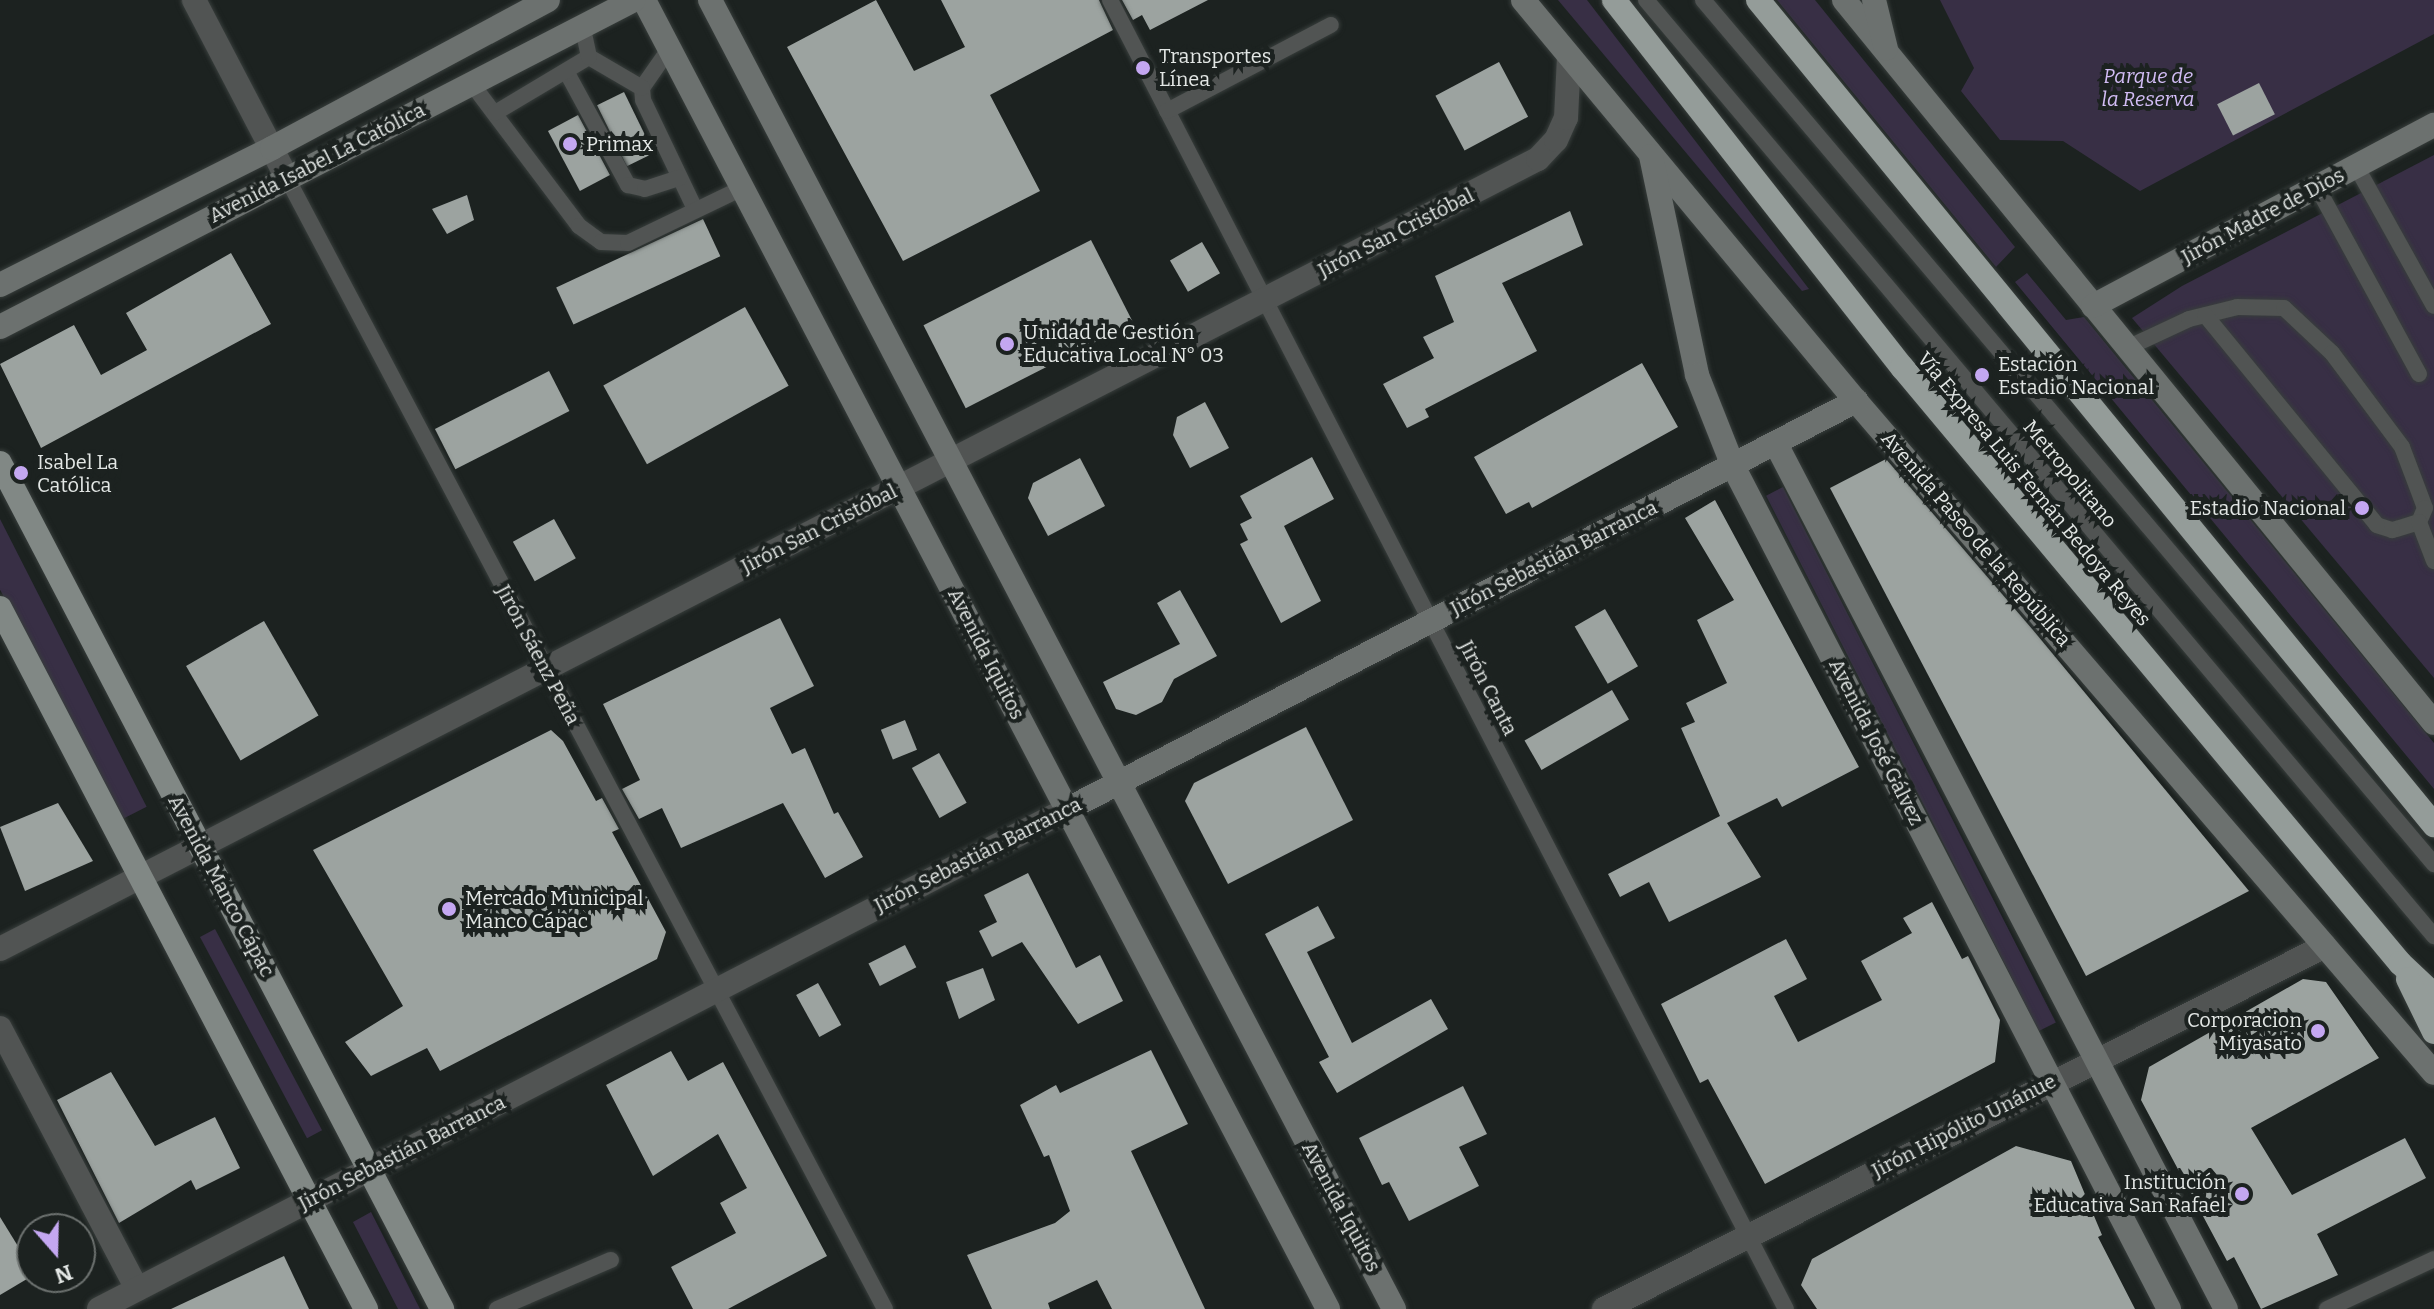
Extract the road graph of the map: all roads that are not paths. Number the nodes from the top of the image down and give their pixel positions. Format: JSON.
{"nodes":[{"id":1,"x":194,"y":0,"type":"edge"},
{"id":2,"x":548,"y":0,"type":"edge"},
{"id":3,"x":634,"y":0,"type":"edge"},
{"id":4,"x":644,"y":0,"type":"edge"},
{"id":5,"x":710,"y":0,"type":"edge"},
{"id":6,"x":1110,"y":0,"type":"edge"},
{"id":7,"x":1523,"y":0,"type":"edge"},
{"id":8,"x":1614,"y":0,"type":"edge"},
{"id":9,"x":1646,"y":0,"type":"edge"},
{"id":10,"x":1703,"y":0,"type":"edge"},
{"id":11,"x":1758,"y":0,"type":"edge"},
{"id":12,"x":1844,"y":0,"type":"edge"},
{"id":13,"x":1874,"y":0,"type":"edge"},
{"id":14,"x":1331,"y":25,"type":"dead end"},
{"id":15,"x":583,"y":28,"type":"junction"},
{"id":16,"x":667,"y":52,"type":"junction"},
{"id":17,"x":1887,"y":55,"type":"junction"},
{"id":18,"x":1569,"y":56,"type":"junction"},
{"id":19,"x":589,"y":57,"type":"junction"},
{"id":20,"x":566,"y":71,"type":"junction"},
{"id":21,"x":472,"y":84,"type":"junction"},
{"id":22,"x":642,"y":88,"type":"junction"},
{"id":23,"x":1167,"y":111,"type":"junction"},
{"id":24,"x":495,"y":113,"type":"junction"},
{"id":25,"x":2434,"y":125,"type":"edge"},
{"id":26,"x":272,"y":148,"type":"junction"},
{"id":27,"x":1650,"y":150,"type":"junction"},
{"id":28,"x":2356,"y":166,"type":"junction"},
{"id":29,"x":287,"y":178,"type":"junction"},
{"id":30,"x":679,"y":178,"type":"junction"},
{"id":31,"x":2317,"y":187,"type":"junction"},
{"id":32,"x":740,"y":189,"type":"junction"},
{"id":33,"x":695,"y":209,"type":"junction"},
{"id":34,"x":0,"y":285,"type":"edge"},
{"id":35,"x":1265,"y":300,"type":"junction"},
{"id":36,"x":2093,"y":306,"type":"junction"},
{"id":37,"x":2434,"y":306,"type":"edge"},
{"id":38,"x":2205,"y":315,"type":"junction"},
{"id":39,"x":0,"y":327,"type":"edge"},
{"id":40,"x":2127,"y":348,"type":"junction"},
{"id":41,"x":2419,"y":374,"type":"dead end"},
{"id":42,"x":1856,"y":401,"type":"junction"},
{"id":43,"x":1776,"y":444,"type":"junction"},
{"id":44,"x":950,"y":462,"type":"junction"},
{"id":45,"x":0,"y":463,"type":"edge"},
{"id":46,"x":1733,"y":466,"type":"junction"},
{"id":47,"x":898,"y":488,"type":"junction"},
{"id":48,"x":2419,"y":522,"type":"junction"},
{"id":49,"x":2434,"y":561,"type":"edge"},
{"id":50,"x":0,"y":608,"type":"edge"},
{"id":51,"x":1431,"y":621,"type":"junction"},
{"id":52,"x":546,"y":669,"type":"junction"},
{"id":53,"x":2434,"y":723,"type":"edge"},
{"id":54,"x":1117,"y":783,"type":"junction"},
{"id":55,"x":1066,"y":810,"type":"junction"},
{"id":56,"x":2434,"y":825,"type":"edge"},
{"id":57,"x":200,"y":846,"type":"junction"},
{"id":58,"x":2434,"y":864,"type":"edge"},
{"id":59,"x":141,"y":876,"type":"junction"},
{"id":60,"x":2434,"y":936,"type":"edge"},
{"id":61,"x":2325,"y":946,"type":"junction"},
{"id":62,"x":0,"y":949,"type":"edge"},
{"id":63,"x":2400,"y":963,"type":"junction"},
{"id":64,"x":716,"y":991,"type":"junction"},
{"id":65,"x":2434,"y":995,"type":"edge"},
{"id":66,"x":0,"y":1028,"type":"edge"},
{"id":67,"x":2434,"y":1032,"type":"edge"},
{"id":68,"x":2100,"y":1058,"type":"junction"},
{"id":69,"x":2434,"y":1073,"type":"edge"},
{"id":70,"x":2053,"y":1082,"type":"junction"},
{"id":71,"x":370,"y":1171,"type":"junction"},
{"id":72,"x":309,"y":1200,"type":"junction"},
{"id":73,"x":1747,"y":1234,"type":"junction"},
{"id":74,"x":2434,"y":1259,"type":"edge"},
{"id":75,"x":611,"y":1260,"type":"dead end"},
{"id":76,"x":137,"y":1289,"type":"junction"},
{"id":77,"x":99,"y":1309,"type":"edge"},
{"id":78,"x":366,"y":1309,"type":"edge"},
{"id":79,"x":442,"y":1309,"type":"edge"},
{"id":80,"x":497,"y":1309,"type":"edge"},
{"id":81,"x":885,"y":1309,"type":"edge"},
{"id":82,"x":1328,"y":1309,"type":"edge"},
{"id":83,"x":1394,"y":1309,"type":"edge"},
{"id":84,"x":1604,"y":1309,"type":"edge"},
{"id":85,"x":1786,"y":1309,"type":"edge"},
{"id":86,"x":2169,"y":1309,"type":"edge"},
{"id":87,"x":2226,"y":1309,"type":"edge"},
{"id":88,"x":2327,"y":1309,"type":"edge"}],
"edges":[{"from":1,"to":26,"type":"street","name":"Jirón Sáenz Peña"},
{"from":2,"to":26,"type":"main road","name":"Avenida Isabel La Católica"},
{"from":3,"to":15,"type":"main road","name":"Avenida Isabel La Católica"},
{"from":4,"to":16,"type":"main road","name":"Avenida Iquitos"},
{"from":5,"to":44,"type":"main road","name":"Avenida Iquitos"},
{"from":6,"to":23,"type":"lane","name":"Jirón Canta"},
{"from":7,"to":18,"type":"main road","name":"Avenida Paseo de la República"},
{"from":8,"to":63,"type":"highway","name":"Vía Expresa Luis Fernán Bedoya Reyes"},
{"from":9,"to":60,"type":"lane","name":"Metropolitano"},
{"from":10,"to":58,"type":"lane","name":"Metropolitano"},
{"from":11,"to":56,"type":"highway"},
{"from":12,"to":17,"type":"main road"},
{"from":13,"to":17,"type":"main road"},
{"from":14,"to":23,"type":"lane"},
{"from":15,"to":19,"type":"lane"},
{"from":15,"to":21,"type":"main road","name":"Avenida Isabel La Católica"},
{"from":16,"to":22,"type":"lane"},
{"from":16,"to":32,"type":"main road","name":"Avenida Iquitos"},
{"from":17,"to":36,"type":"main road"},
{"from":18,"to":27,"type":"main road","name":"Avenida Paseo de la República"},
{"from":18,"to":35,"type":"street","name":"Jirón San Cristóbal"},
{"from":19,"to":20,"type":"lane"},
{"from":19,"to":22,"type":"lane"},
{"from":20,"to":24,"type":"lane"},
{"from":20,"to":30,"type":"lane"},
{"from":21,"to":24,"type":"lane"},
{"from":21,"to":29,"type":"main road","name":"Avenida Isabel La Católica"},
{"from":22,"to":30,"type":"lane"},
{"from":23,"to":35,"type":"lane","name":"Jirón Canta"},
{"from":24,"to":33,"type":"lane"},
{"from":25,"to":28,"type":"main road","name":"Jirón Madre de Dios"},
{"from":26,"to":29,"type":"street","name":"Jirón Sáenz Peña"},
{"from":26,"to":34,"type":"main road","name":"Avenida Isabel La Católica"},
{"from":27,"to":42,"type":"main road","name":"Avenida Paseo de la República"},
{"from":27,"to":46,"type":"main road","name":"Avenida José Gálvez"},
{"from":28,"to":31,"type":"main road","name":"Jirón Madre de Dios"},
{"from":28,"to":37,"type":"lane"},
{"from":29,"to":39,"type":"main road","name":"Avenida Isabel La Católica"},
{"from":29,"to":52,"type":"lane","name":"Jirón Sáenz Peña"},
{"from":30,"to":33,"type":"lane"},
{"from":31,"to":36,"type":"main road","name":"Jirón Madre de Dios"},
{"from":31,"to":41,"type":"lane"},
{"from":32,"to":33,"type":"lane"},
{"from":32,"to":47,"type":"main road","name":"Avenida Iquitos"},
{"from":35,"to":44,"type":"street","name":"Jirón San Cristóbal"},
{"from":35,"to":51,"type":"lane","name":"Jirón Canta"},
{"from":36,"to":40,"type":"main road"},
{"from":38,"to":40,"type":"lane"},
{"from":38,"to":48,"type":"lane"},
{"from":38,"to":48,"type":"lane"},
{"from":40,"to":53,"type":"main road"},
{"from":42,"to":43,"type":"main road","name":"Jirón Sebastián Barranca"},
{"from":42,"to":61,"type":"main road","name":"Avenida Paseo de la República"},
{"from":43,"to":46,"type":"main road","name":"Jirón Sebastián Barranca"},
{"from":43,"to":68,"type":"main road"},
{"from":44,"to":47,"type":"street","name":"Jirón San Cristóbal"},
{"from":44,"to":54,"type":"main road","name":"Avenida Iquitos"},
{"from":45,"to":57,"type":"main road","name":"Avenida Manco Cápac"},
{"from":46,"to":51,"type":"main road","name":"Jirón Sebastián Barranca"},
{"from":46,"to":70,"type":"main road","name":"Avenida José Gálvez"},
{"from":47,"to":52,"type":"street","name":"Jirón San Cristóbal"},
{"from":47,"to":55,"type":"main road","name":"Avenida Iquitos"},
{"from":48,"to":49,"type":"lane"},
{"from":50,"to":59,"type":"main road"},
{"from":51,"to":54,"type":"main road","name":"Jirón Sebastián Barranca"},
{"from":51,"to":73,"type":"lane","name":"Jirón Canta"},
{"from":52,"to":57,"type":"street","name":"Jirón San Cristóbal"},
{"from":52,"to":64,"type":"lane","name":"Jirón Sáenz Peña"},
{"from":54,"to":55,"type":"main road","name":"Jirón Sebastián Barranca"},
{"from":54,"to":83,"type":"main road","name":"Avenida Iquitos"},
{"from":55,"to":64,"type":"street","name":"Jirón Sebastián Barranca"},
{"from":55,"to":82,"type":"main road","name":"Avenida Iquitos"},
{"from":57,"to":59,"type":"street","name":"Jirón San Cristóbal"},
{"from":57,"to":71,"type":"main road","name":"Avenida Manco Cápac"},
{"from":59,"to":62,"type":"street","name":"Jirón San Cristóbal"},
{"from":59,"to":72,"type":"main road"},
{"from":61,"to":68,"type":"street","name":"Jirón Hipólito Unánue"},
{"from":61,"to":69,"type":"main road","name":"Avenida Paseo de la República"},
{"from":63,"to":65,"type":"highway","name":"Vía Expresa Luis Fernán Bedoya Reyes"},
{"from":63,"to":67,"type":"highway"},
{"from":64,"to":71,"type":"street","name":"Jirón Sebastián Barranca"},
{"from":64,"to":81,"type":"lane","name":"Jirón Sáenz Peña"},
{"from":66,"to":76,"type":"street"},
{"from":68,"to":70,"type":"street","name":"Jirón Hipólito Unánue"},
{"from":68,"to":87,"type":"main road"},
{"from":70,"to":73,"type":"street","name":"Jirón Hipólito Unánue"},
{"from":70,"to":86,"type":"main road","name":"Avenida José Gálvez"},
{"from":71,"to":72,"type":"street","name":"Jirón Sebastián Barranca"},
{"from":71,"to":79,"type":"main road","name":"Avenida Manco Cápac"},
{"from":72,"to":76,"type":"street","name":"Jirón Sebastián Barranca"},
{"from":72,"to":78,"type":"main road"},
{"from":73,"to":84,"type":"street","name":"Jirón Hipólito Unánue"},
{"from":73,"to":85,"type":"lane","name":"Jirón Canta"},
{"from":74,"to":88,"type":"lane"},
{"from":75,"to":80,"type":"lane"},
{"from":76,"to":77,"type":"street","name":"Jirón Sebastián Barranca"}]}
